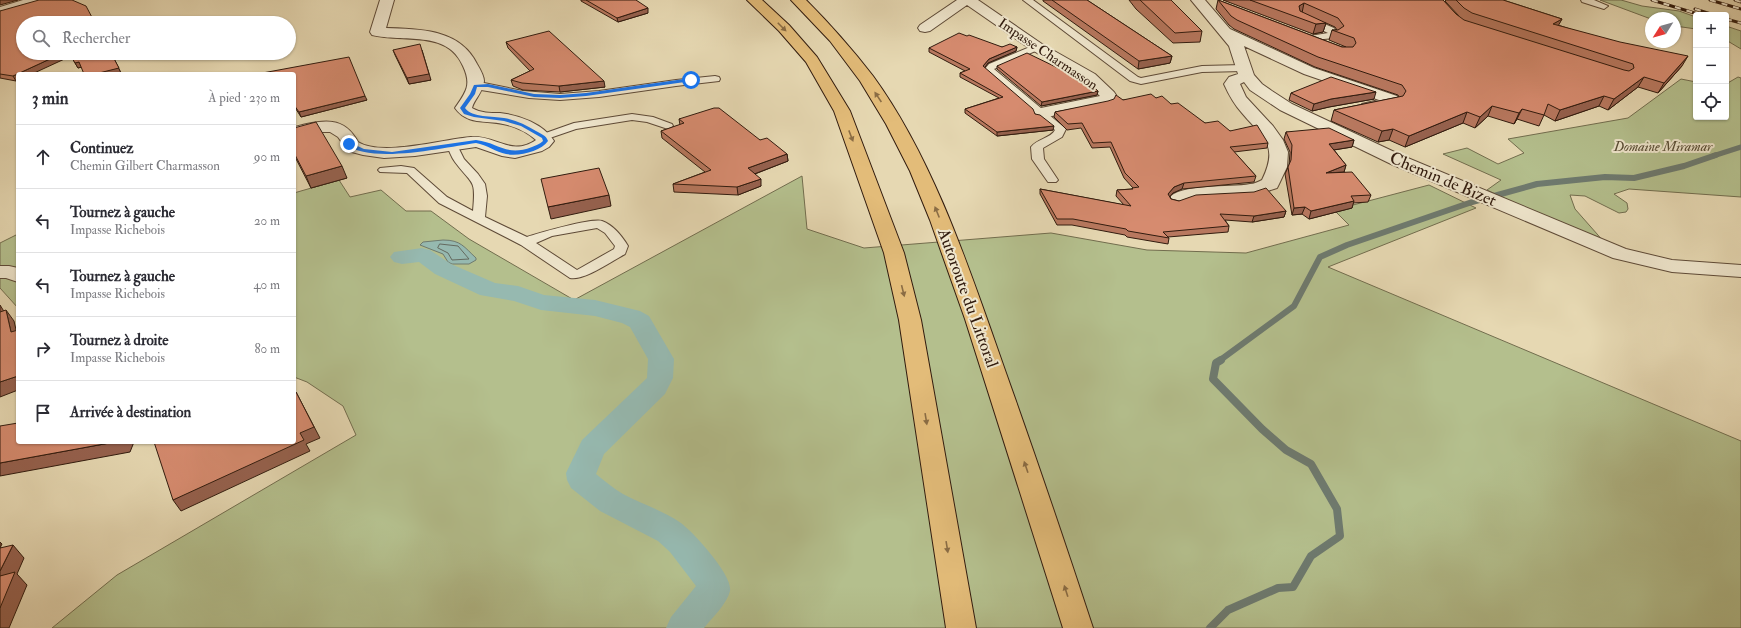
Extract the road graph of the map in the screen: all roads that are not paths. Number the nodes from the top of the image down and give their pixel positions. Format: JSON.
{"nodes":[{"id":1,"x":37,"y":0,"type":"edge"},
{"id":2,"x":387,"y":0,"type":"edge"},
{"id":3,"x":754,"y":0,"type":"edge"},
{"id":4,"x":798,"y":0,"type":"edge"},
{"id":5,"x":966,"y":0,"type":"edge"},
{"id":6,"x":969,"y":0,"type":"edge"},
{"id":7,"x":1027,"y":0,"type":"edge"},
{"id":8,"x":1200,"y":0,"type":"edge"},
{"id":9,"x":1585,"y":0,"type":"edge"},
{"id":10,"x":1604,"y":6,"type":"dead end"},
{"id":11,"x":1223,"y":7,"type":"edge"},
{"id":12,"x":0,"y":12,"type":"edge"},
{"id":13,"x":1301,"y":17,"type":"edge"},
{"id":14,"x":925,"y":28,"type":"dead end"},
{"id":15,"x":1225,"y":32,"type":"junction"},
{"id":16,"x":1293,"y":33,"type":"edge"},
{"id":17,"x":1307,"y":39,"type":"junction"},
{"id":18,"x":1037,"y":47,"type":"junction"},
{"id":19,"x":1337,"y":50,"type":"edge"},
{"id":20,"x":1245,"y":72,"type":"junction"},
{"id":21,"x":715,"y":79,"type":"dead end"},
{"id":22,"x":475,"y":86,"type":"junction"},
{"id":23,"x":1351,"y":110,"type":"edge"},
{"id":24,"x":1042,"y":113,"type":"junction"},
{"id":25,"x":1329,"y":113,"type":"dead end"},
{"id":26,"x":1312,"y":119,"type":"junction"},
{"id":27,"x":668,"y":126,"type":"dead end"},
{"id":28,"x":296,"y":132,"type":"edge"},
{"id":29,"x":544,"y":137,"type":"junction"},
{"id":30,"x":452,"y":145,"type":"junction"},
{"id":31,"x":384,"y":170,"type":"dead end"},
{"id":32,"x":1052,"y":180,"type":"dead end"},
{"id":33,"x":1177,"y":199,"type":"edge"},
{"id":34,"x":479,"y":219,"type":"junction"},
{"id":35,"x":526,"y":242,"type":"junction"},
{"id":36,"x":1741,"y":270,"type":"edge"},
{"id":37,"x":0,"y":272,"type":"edge"},
{"id":38,"x":16,"y":275,"type":"edge"},
{"id":39,"x":961,"y":628,"type":"edge"},
{"id":40,"x":1078,"y":628,"type":"edge"}],
"edges":[{"from":1,"to":12,"type":"street"},
{"from":2,"to":22,"type":"street"},
{"from":3,"to":39,"type":"highway","one_way":true},
{"from":40,"to":4,"type":"highway","name":"Autoroute du Littoral","one_way":true},
{"from":5,"to":14,"type":"street"},
{"from":6,"to":18,"type":"street","name":"Impasse Charmasson"},
{"from":7,"to":20,"type":"lane"},
{"from":8,"to":11,"type":"street"},
{"from":8,"to":15,"type":"street","name":"Chemin de Bizet"},
{"from":9,"to":10,"type":"lane"},
{"from":13,"to":17,"type":"lane"},
{"from":15,"to":20,"type":"street","name":"Chemin de Bizet"},
{"from":15,"to":23,"type":"street"},
{"from":16,"to":17,"type":"street"},
{"from":17,"to":19,"type":"street"},
{"from":18,"to":24,"type":"lane"},
{"from":18,"to":24,"type":"street","name":"Impasse Charmasson"},
{"from":20,"to":26,"type":"street","name":"Chemin de Bizet"},
{"from":20,"to":33,"type":"street"},
{"from":21,"to":22,"type":"lane"},
{"from":22,"to":29,"type":"street"},
{"from":24,"to":32,"type":"lane"},
{"from":25,"to":26,"type":"street"},
{"from":26,"to":36,"type":"street","name":"Chemin de Bizet"},
{"from":27,"to":29,"type":"lane"},
{"from":28,"to":30,"type":"street"},
{"from":29,"to":30,"type":"street"},
{"from":30,"to":34,"type":"lane"},
{"from":31,"to":34,"type":"lane"},
{"from":34,"to":35,"type":"lane"},
{"from":35,"to":35,"type":"lane"},
{"from":37,"to":38,"type":"street"}]}
